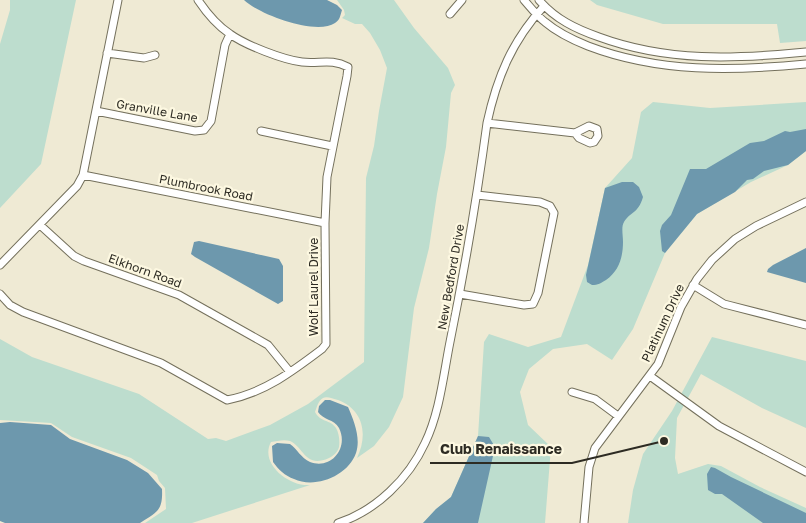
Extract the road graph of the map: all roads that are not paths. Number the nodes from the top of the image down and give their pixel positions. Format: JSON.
{"nodes":[{"id":1,"x":118,"y":0,"type":"edge"},
{"id":2,"x":198,"y":0,"type":"edge"},
{"id":3,"x":462,"y":0,"type":"edge"},
{"id":4,"x":524,"y":0,"type":"edge"},
{"id":5,"x":538,"y":0,"type":"edge"},
{"id":6,"x":544,"y":6,"type":"junction"},
{"id":7,"x":450,"y":14,"type":"dead end"},
{"id":8,"x":536,"y":14,"type":"junction"},
{"id":9,"x":230,"y":34,"type":"junction"},
{"id":10,"x":806,"y":52,"type":"edge"},
{"id":11,"x":107,"y":53,"type":"junction"},
{"id":12,"x":155,"y":54,"type":"dead end"},
{"id":13,"x":779,"y":55,"type":"junction"},
{"id":14,"x":806,"y":64,"type":"edge"},
{"id":15,"x":780,"y":66,"type":"junction"},
{"id":16,"x":96,"y":111,"type":"junction"},
{"id":17,"x":487,"y":123,"type":"junction"},
{"id":18,"x":261,"y":131,"type":"dead end"},
{"id":19,"x":575,"y":133,"type":"dead end"},
{"id":20,"x":332,"y":146,"type":"junction"},
{"id":21,"x":83,"y":175,"type":"junction"},
{"id":22,"x":476,"y":195,"type":"junction"},
{"id":23,"x":806,"y":202,"type":"edge"},
{"id":24,"x":325,"y":223,"type":"junction"},
{"id":25,"x":40,"y":225,"type":"junction"},
{"id":26,"x":0,"y":265,"type":"edge"},
{"id":27,"x":693,"y":285,"type":"junction"},
{"id":28,"x":0,"y":294,"type":"edge"},
{"id":29,"x":460,"y":294,"type":"junction"},
{"id":30,"x":806,"y":325,"type":"edge"},
{"id":31,"x":290,"y":372,"type":"junction"},
{"id":32,"x":650,"y":376,"type":"junction"},
{"id":33,"x":572,"y":392,"type":"dead end"},
{"id":34,"x":618,"y":416,"type":"junction"},
{"id":35,"x":806,"y":472,"type":"edge"},
{"id":36,"x":348,"y":522,"type":"edge"},
{"id":37,"x":338,"y":523,"type":"edge"},
{"id":38,"x":584,"y":523,"type":"edge"}],
"edges":[{"from":1,"to":11,"type":"street"},
{"from":2,"to":9,"type":"street","name":"Wolf Laurel Drive"},
{"from":3,"to":7,"type":"street"},
{"from":4,"to":8,"type":"street"},
{"from":5,"to":6,"type":"street"},
{"from":6,"to":8,"type":"street","name":"New Bedford Drive"},
{"from":6,"to":13,"type":"street"},
{"from":8,"to":15,"type":"street"},
{"from":8,"to":17,"type":"street","name":"New Bedford Drive"},
{"from":9,"to":16,"type":"street","name":"Granville Lane"},
{"from":9,"to":20,"type":"street","name":"Wolf Laurel Drive"},
{"from":10,"to":13,"type":"street"},
{"from":11,"to":12,"type":"street"},
{"from":11,"to":16,"type":"street"},
{"from":13,"to":15,"type":"street"},
{"from":14,"to":15,"type":"street"},
{"from":16,"to":21,"type":"street"},
{"from":17,"to":19,"type":"street"},
{"from":17,"to":22,"type":"street","name":"New Bedford Drive"},
{"from":18,"to":20,"type":"street"},
{"from":20,"to":24,"type":"street","name":"Wolf Laurel Drive"},
{"from":21,"to":24,"type":"street","name":"Plumbrook Road"},
{"from":21,"to":25,"type":"street"},
{"from":22,"to":29,"type":"street","name":"New Bedford Drive"},
{"from":22,"to":29,"type":"street"},
{"from":23,"to":27,"type":"street","name":"Platinum Drive"},
{"from":24,"to":31,"type":"street","name":"Wolf Laurel Drive"},
{"from":25,"to":26,"type":"street"},
{"from":25,"to":31,"type":"street","name":"Elkhorn Road"},
{"from":27,"to":30,"type":"street"},
{"from":27,"to":32,"type":"street","name":"Platinum Drive"},
{"from":28,"to":31,"type":"street","name":"Wolf Laurel Drive"},
{"from":29,"to":36,"type":"street","name":"New Bedford Drive"},
{"from":32,"to":34,"type":"street","name":"Platinum Drive"},
{"from":32,"to":35,"type":"street"},
{"from":33,"to":34,"type":"street"},
{"from":34,"to":38,"type":"street","name":"Platinum Drive"},
{"from":36,"to":37,"type":"street","name":"New Bedford Drive"}]}
